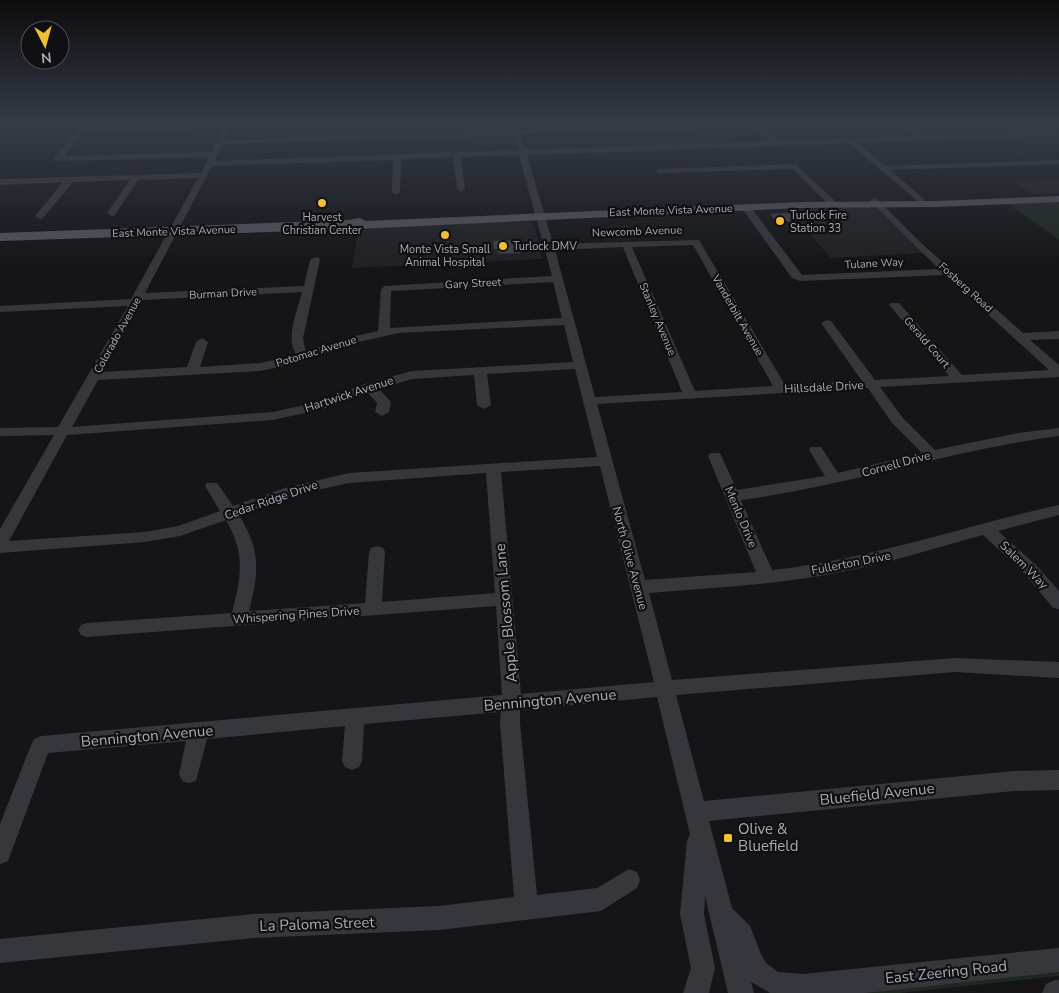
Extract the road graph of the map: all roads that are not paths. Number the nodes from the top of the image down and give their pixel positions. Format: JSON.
{"nodes":[{"id":1,"x":168,"y":171,"type":"edge"},
{"id":2,"x":205,"y":171,"type":"edge"},
{"id":3,"x":397,"y":171,"type":"edge"},
{"id":4,"x":459,"y":171,"type":"edge"},
{"id":5,"x":528,"y":171,"type":"edge"},
{"id":6,"x":660,"y":171,"type":"edge"},
{"id":7,"x":730,"y":171,"type":"edge"},
{"id":8,"x":801,"y":171,"type":"edge"},
{"id":9,"x":888,"y":171,"type":"edge"},
{"id":10,"x":136,"y":177,"type":"junction"},
{"id":11,"x":735,"y":178,"type":"dead end"},
{"id":12,"x":70,"y":180,"type":"junction"},
{"id":13,"x":665,"y":180,"type":"dead end"},
{"id":14,"x":1,"y":183,"type":"edge"},
{"id":15,"x":461,"y":189,"type":"dead end"},
{"id":16,"x":396,"y":192,"type":"dead end"},
{"id":17,"x":1059,"y":195,"type":"edge"},
{"id":18,"x":1059,"y":199,"type":"edge"},
{"id":19,"x":922,"y":201,"type":"junction"},
{"id":20,"x":831,"y":202,"type":"junction"},
{"id":21,"x":876,"y":203,"type":"junction"},
{"id":22,"x":801,"y":205,"type":"junction"},
{"id":23,"x":746,"y":207,"type":"junction"},
{"id":24,"x":112,"y":213,"type":"dead end"},
{"id":25,"x":40,"y":216,"type":"dead end"},
{"id":26,"x":542,"y":216,"type":"junction"},
{"id":27,"x":422,"y":218,"type":"junction"},
{"id":28,"x":348,"y":224,"type":"junction"},
{"id":29,"x":387,"y":224,"type":"junction"},
{"id":30,"x":175,"y":231,"type":"junction"},
{"id":31,"x":0,"y":237,"type":"edge"},
{"id":32,"x":695,"y":242,"type":"joint"},
{"id":33,"x":626,"y":244,"type":"junction"},
{"id":34,"x":549,"y":247,"type":"junction"},
{"id":35,"x":315,"y":260,"type":"dead end"},
{"id":36,"x":949,"y":272,"type":"junction"},
{"id":37,"x":557,"y":279,"type":"junction"},
{"id":38,"x":307,"y":289,"type":"junction"},
{"id":39,"x":136,"y":300,"type":"junction"},
{"id":40,"x":895,"y":305,"type":"dead end"},
{"id":41,"x":0,"y":308,"type":"edge"},
{"id":42,"x":568,"y":321,"type":"junction"},
{"id":43,"x":827,"y":323,"type":"dead end"},
{"id":44,"x":384,"y":332,"type":"junction"},
{"id":45,"x":1059,"y":335,"type":"edge"},
{"id":46,"x":1021,"y":338,"type":"junction"},
{"id":47,"x":202,"y":342,"type":"dead end"},
{"id":48,"x":305,"y":356,"type":"junction"},
{"id":49,"x":580,"y":365,"type":"junction"},
{"id":50,"x":192,"y":371,"type":"junction"},
{"id":51,"x":480,"y":371,"type":"junction"},
{"id":52,"x":1059,"y":373,"type":"edge"},
{"id":53,"x":94,"y":376,"type":"junction"},
{"id":54,"x":959,"y":379,"type":"junction"},
{"id":55,"x":871,"y":384,"type":"junction"},
{"id":56,"x":370,"y":387,"type":"junction"},
{"id":57,"x":781,"y":389,"type":"junction"},
{"id":58,"x":690,"y":395,"type":"junction"},
{"id":59,"x":589,"y":401,"type":"junction"},
{"id":60,"x":484,"y":405,"type":"dead end"},
{"id":61,"x":382,"y":412,"type":"dead end"},
{"id":62,"x":63,"y":431,"type":"junction"},
{"id":63,"x":0,"y":432,"type":"edge"},
{"id":64,"x":1059,"y":432,"type":"edge"},
{"id":65,"x":816,"y":450,"type":"dead end"},
{"id":66,"x":931,"y":454,"type":"junction"},
{"id":67,"x":715,"y":456,"type":"dead end"},
{"id":68,"x":604,"y":461,"type":"junction"},
{"id":69,"x":493,"y":468,"type":"junction"},
{"id":70,"x":834,"y":479,"type":"junction"},
{"id":71,"x":212,"y":486,"type":"dead end"},
{"id":72,"x":732,"y":496,"type":"junction"},
{"id":73,"x":1059,"y":510,"type":"edge"},
{"id":74,"x":229,"y":514,"type":"junction"},
{"id":75,"x":986,"y":529,"type":"junction"},
{"id":76,"x":0,"y":543,"type":"edge"},
{"id":77,"x":0,"y":547,"type":"edge"},
{"id":78,"x":377,"y":552,"type":"dead end"},
{"id":79,"x":767,"y":577,"type":"junction"},
{"id":80,"x":638,"y":587,"type":"junction"},
{"id":81,"x":505,"y":600,"type":"junction"},
{"id":82,"x":1059,"y":602,"type":"edge"},
{"id":83,"x":373,"y":609,"type":"junction"},
{"id":84,"x":239,"y":619,"type":"junction"},
{"id":85,"x":87,"y":630,"type":"dead end"},
{"id":86,"x":1059,"y":670,"type":"edge"},
{"id":87,"x":664,"y":689,"type":"junction"},
{"id":88,"x":511,"y":704,"type":"junction"},
{"id":89,"x":355,"y":718,"type":"junction"},
{"id":90,"x":198,"y":732,"type":"junction"},
{"id":91,"x":352,"y":761,"type":"dead end"},
{"id":92,"x":189,"y":774,"type":"dead end"},
{"id":93,"x":1059,"y":780,"type":"edge"},
{"id":94,"x":697,"y":821,"type":"junction"},
{"id":95,"x":3,"y":840,"type":"edge"},
{"id":96,"x":629,"y":880,"type":"dead end"},
{"id":97,"x":527,"y":907,"type":"junction"},
{"id":98,"x":721,"y":915,"type":"junction"},
{"id":99,"x":0,"y":951,"type":"edge"},
{"id":100,"x":1059,"y":960,"type":"edge"},
{"id":101,"x":696,"y":993,"type":"edge"},
{"id":102,"x":741,"y":993,"type":"edge"},
{"id":103,"x":1055,"y":993,"type":"edge"},
{"id":104,"x":1059,"y":993,"type":"edge"}],
"edges":[{"from":1,"to":10,"type":"street"},
{"from":2,"to":30,"type":"street","name":"Colorado Avenue"},
{"from":3,"to":16,"type":"street"},
{"from":4,"to":15,"type":"street"},
{"from":5,"to":26,"type":"street","name":"North Olive Avenue"},
{"from":6,"to":13,"type":"street"},
{"from":7,"to":11,"type":"street"},
{"from":8,"to":20,"type":"street"},
{"from":9,"to":19,"type":"street"},
{"from":10,"to":12,"type":"street"},
{"from":10,"to":24,"type":"street"},
{"from":12,"to":14,"type":"street"},
{"from":12,"to":25,"type":"street"},
{"from":17,"to":19,"type":"main road","name":"East Monte Vista Avenue"},
{"from":18,"to":21,"type":"main road","name":"East Monte Vista Avenue"},
{"from":19,"to":21,"type":"main road","name":"East Monte Vista Avenue"},
{"from":20,"to":21,"type":"main road","name":"East Monte Vista Avenue"},
{"from":20,"to":22,"type":"main road","name":"East Monte Vista Avenue"},
{"from":21,"to":22,"type":"main road","name":"East Monte Vista Avenue"},
{"from":21,"to":36,"type":"street","name":"Fosberg Road"},
{"from":22,"to":23,"type":"main road","name":"East Monte Vista Avenue"},
{"from":23,"to":26,"type":"main road","name":"East Monte Vista Avenue"},
{"from":23,"to":36,"type":"street","name":"Tulane Way"},
{"from":26,"to":27,"type":"main road","name":"East Monte Vista Avenue"},
{"from":26,"to":29,"type":"main road","name":"East Monte Vista Avenue"},
{"from":26,"to":34,"type":"street","name":"North Olive Avenue"},
{"from":27,"to":28,"type":"main road","name":"East Monte Vista Avenue"},
{"from":27,"to":29,"type":"main road"},
{"from":28,"to":29,"type":"main road","name":"East Monte Vista Avenue"},
{"from":28,"to":30,"type":"main road","name":"East Monte Vista Avenue"},
{"from":30,"to":31,"type":"main road","name":"East Monte Vista Avenue"},
{"from":30,"to":39,"type":"street","name":"Colorado Avenue"},
{"from":32,"to":33,"type":"street","name":"Newcomb Avenue"},
{"from":32,"to":57,"type":"street","name":"Vanderbilt Avenue"},
{"from":33,"to":34,"type":"street","name":"Newcomb Avenue"},
{"from":33,"to":58,"type":"street","name":"Stanley Avenue"},
{"from":34,"to":37,"type":"street","name":"North Olive Avenue"},
{"from":35,"to":38,"type":"street"},
{"from":36,"to":46,"type":"street","name":"Fosberg Road"},
{"from":37,"to":42,"type":"street","name":"North Olive Avenue"},
{"from":37,"to":44,"type":"street","name":"Gary Street"},
{"from":38,"to":39,"type":"street","name":"Burman Drive"},
{"from":38,"to":48,"type":"street"},
{"from":39,"to":41,"type":"street","name":"Burman Drive"},
{"from":39,"to":53,"type":"street","name":"Colorado Avenue"},
{"from":40,"to":54,"type":"street","name":"Gerald Court"},
{"from":42,"to":44,"type":"street","name":"Potomac Avenue"},
{"from":42,"to":49,"type":"street","name":"North Olive Avenue"},
{"from":43,"to":55,"type":"street"},
{"from":44,"to":48,"type":"street","name":"Potomac Avenue"},
{"from":45,"to":46,"type":"street"},
{"from":46,"to":52,"type":"street","name":"Fosberg Road"},
{"from":47,"to":50,"type":"street"},
{"from":48,"to":50,"type":"street","name":"Potomac Avenue"},
{"from":49,"to":51,"type":"street","name":"Hartwick Avenue"},
{"from":49,"to":59,"type":"street","name":"North Olive Avenue"},
{"from":50,"to":53,"type":"street","name":"Potomac Avenue"},
{"from":51,"to":56,"type":"street","name":"Hartwick Avenue"},
{"from":51,"to":60,"type":"street"},
{"from":52,"to":54,"type":"street","name":"Hillsdale Drive"},
{"from":53,"to":62,"type":"street","name":"Colorado Avenue"},
{"from":54,"to":55,"type":"street","name":"Hillsdale Drive"},
{"from":55,"to":57,"type":"street","name":"Hillsdale Drive"},
{"from":55,"to":66,"type":"street"},
{"from":56,"to":61,"type":"street"},
{"from":56,"to":62,"type":"street","name":"Hartwick Avenue"},
{"from":57,"to":58,"type":"street","name":"Hillsdale Drive"},
{"from":58,"to":59,"type":"street","name":"Hillsdale Drive"},
{"from":59,"to":68,"type":"street","name":"North Olive Avenue"},
{"from":62,"to":63,"type":"street","name":"Hartwick Avenue"},
{"from":62,"to":76,"type":"street","name":"Colorado Avenue"},
{"from":64,"to":66,"type":"street","name":"Cornell Drive"},
{"from":65,"to":70,"type":"street"},
{"from":66,"to":70,"type":"street","name":"Cornell Drive"},
{"from":67,"to":72,"type":"street","name":"Menlo Drive"},
{"from":68,"to":69,"type":"street","name":"Cedar Ridge Drive"},
{"from":68,"to":80,"type":"street","name":"North Olive Avenue"},
{"from":69,"to":74,"type":"street","name":"Cedar Ridge Drive"},
{"from":69,"to":81,"type":"street","name":"Apple Blossom Lane"},
{"from":70,"to":72,"type":"street","name":"Cornell Drive"},
{"from":71,"to":74,"type":"street"},
{"from":72,"to":79,"type":"street","name":"Menlo Drive"},
{"from":73,"to":75,"type":"street","name":"Fullerton Drive"},
{"from":74,"to":77,"type":"street","name":"Cedar Ridge Drive"},
{"from":74,"to":84,"type":"street"},
{"from":75,"to":79,"type":"street","name":"Fullerton Drive"},
{"from":75,"to":82,"type":"street","name":"Salem Way"},
{"from":78,"to":83,"type":"street"},
{"from":79,"to":80,"type":"street","name":"Fullerton Drive"},
{"from":80,"to":87,"type":"street","name":"North Olive Avenue"},
{"from":81,"to":83,"type":"street","name":"Whispering Pines Drive"},
{"from":81,"to":88,"type":"street","name":"Apple Blossom Lane"},
{"from":83,"to":84,"type":"street","name":"Whispering Pines Drive"},
{"from":84,"to":85,"type":"street","name":"Whispering Pines Drive"},
{"from":86,"to":87,"type":"street","name":"Bennington Avenue"},
{"from":87,"to":88,"type":"street","name":"Bennington Avenue"},
{"from":87,"to":94,"type":"street","name":"North Olive Avenue"},
{"from":88,"to":89,"type":"street","name":"Bennington Avenue"},
{"from":88,"to":97,"type":"street","name":"Apple Blossom Lane"},
{"from":89,"to":90,"type":"street","name":"Bennington Avenue"},
{"from":89,"to":91,"type":"street"},
{"from":90,"to":92,"type":"street"},
{"from":90,"to":95,"type":"street","name":"Bennington Avenue"},
{"from":93,"to":94,"type":"street","name":"Bluefield Avenue"},
{"from":94,"to":98,"type":"street","name":"North Olive Avenue"},
{"from":94,"to":101,"type":"street"},
{"from":96,"to":97,"type":"street","name":"La Paloma Street"},
{"from":97,"to":99,"type":"street","name":"La Paloma Street"},
{"from":98,"to":100,"type":"street","name":"East Zeering Road"},
{"from":98,"to":102,"type":"street","name":"North Olive Avenue"},
{"from":103,"to":104,"type":"street"}]}
